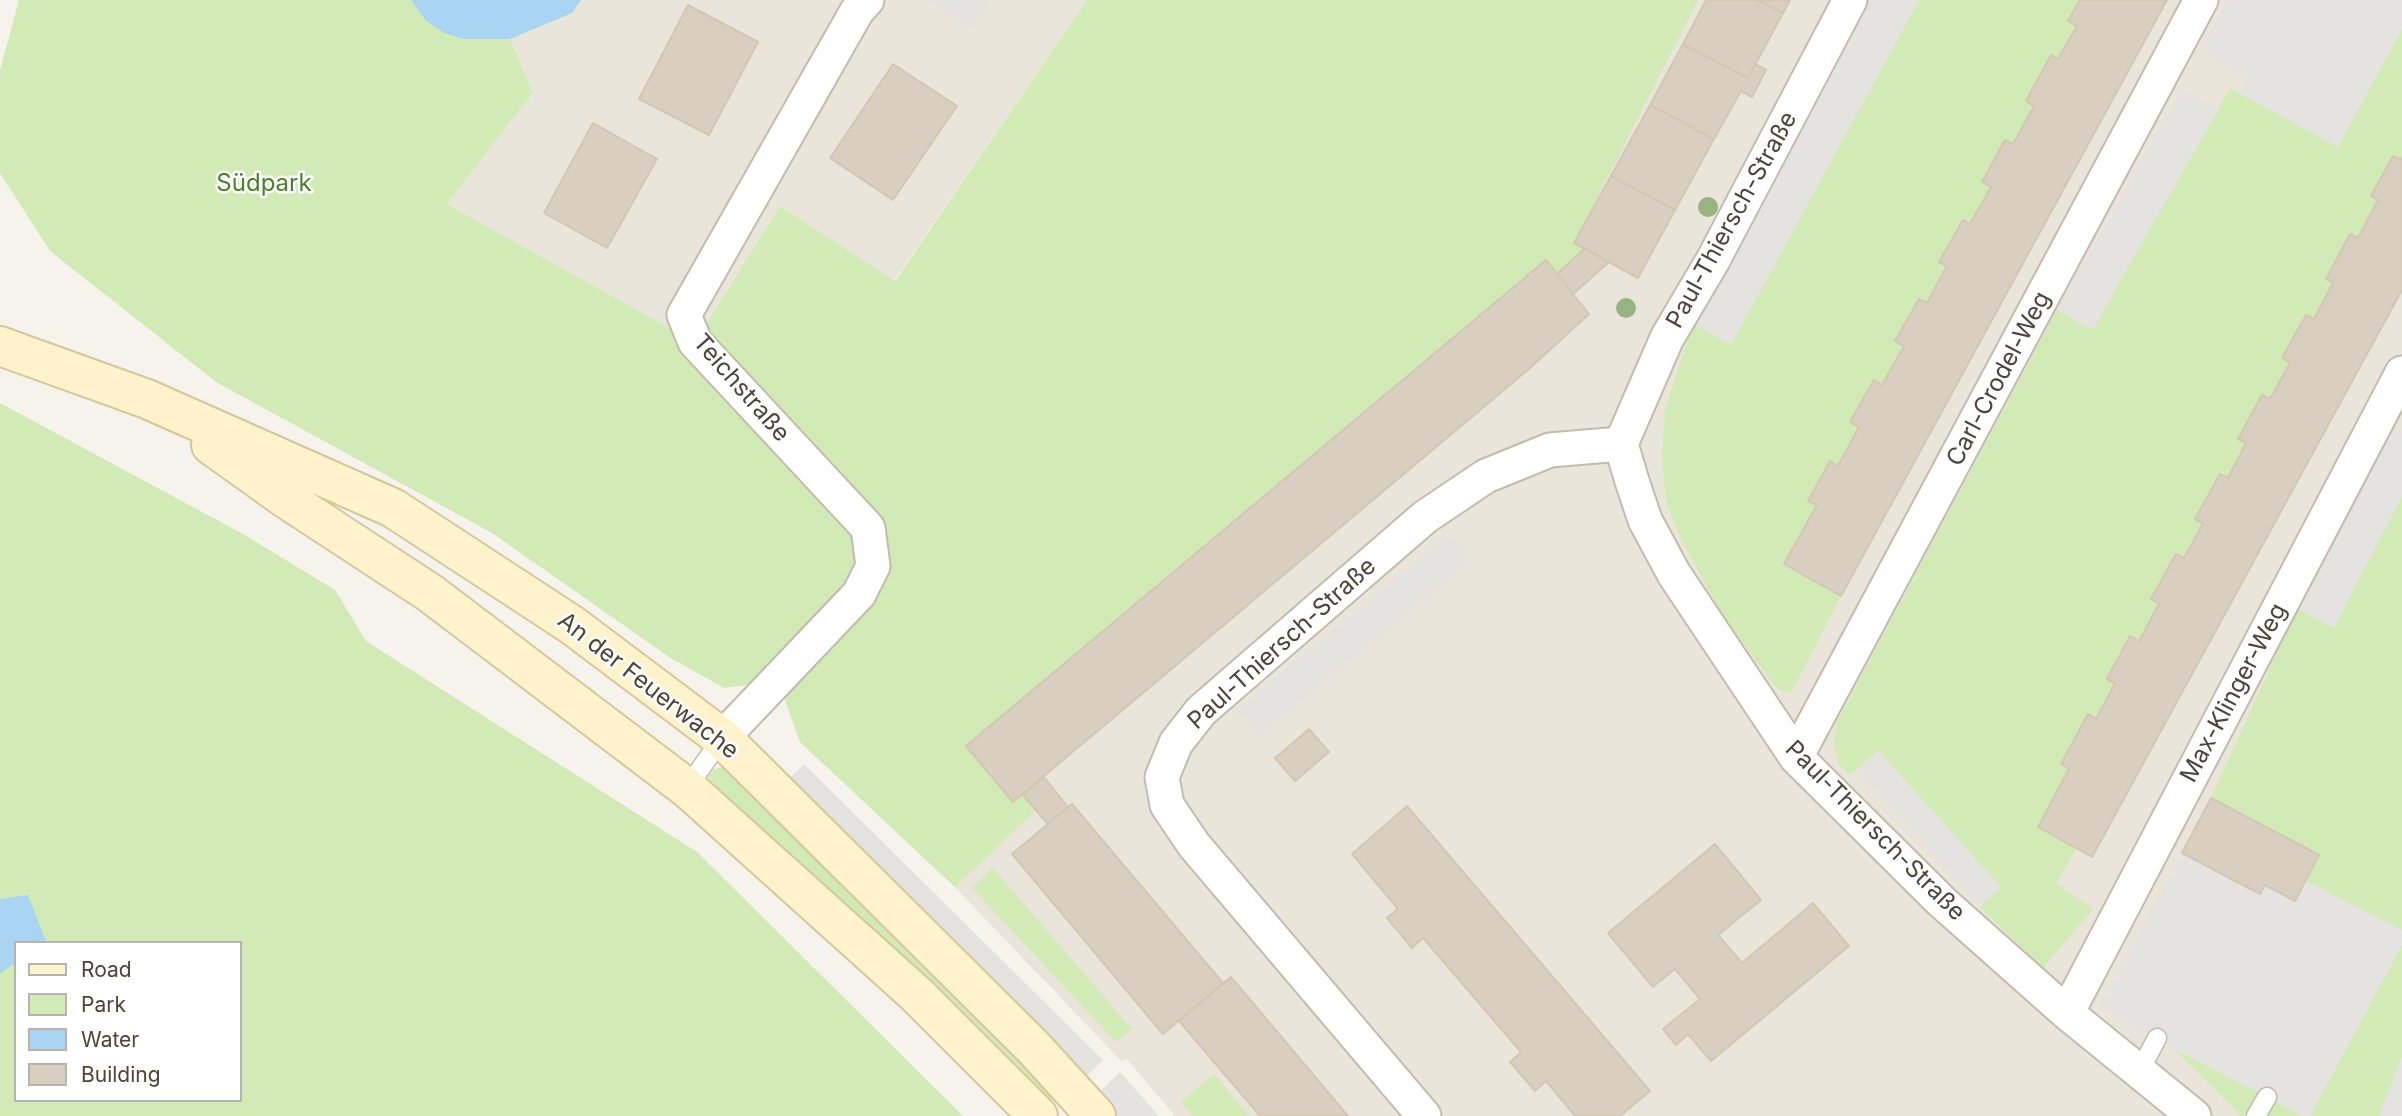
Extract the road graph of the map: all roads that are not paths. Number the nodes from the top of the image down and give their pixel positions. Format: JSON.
{"nodes":[{"id":1,"x":867,"y":0,"type":"edge"},
{"id":2,"x":1850,"y":0,"type":"edge"},
{"id":3,"x":2201,"y":0,"type":"edge"},
{"id":4,"x":0,"y":346,"type":"edge"},
{"id":5,"x":2402,"y":373,"type":"edge"},
{"id":6,"x":147,"y":399,"type":"junction"},
{"id":7,"x":1620,"y":444,"type":"junction"},
{"id":8,"x":722,"y":738,"type":"junction"},
{"id":9,"x":1796,"y":757,"type":"junction"},
{"id":10,"x":687,"y":788,"type":"junction"},
{"id":11,"x":2067,"y":1013,"type":"junction"},
{"id":12,"x":2157,"y":1038,"type":"dead end"},
{"id":13,"x":2139,"y":1072,"type":"junction"},
{"id":14,"x":2267,"y":1097,"type":"dead end"},
{"id":15,"x":1038,"y":1116,"type":"edge"},
{"id":16,"x":1096,"y":1116,"type":"edge"},
{"id":17,"x":1424,"y":1116,"type":"edge"},
{"id":18,"x":2194,"y":1116,"type":"edge"},
{"id":19,"x":2256,"y":1116,"type":"edge"}],
"edges":[{"from":1,"to":8,"type":"street","name":"Teichstraße"},
{"from":2,"to":7,"type":"street","name":"Paul-Thiersch-Straße"},
{"from":3,"to":9,"type":"street","name":"Carl-Crodel-Weg"},
{"from":4,"to":6,"type":"street","name":"An der Feuerwache"},
{"from":5,"to":11,"type":"street","name":"Max-Klinger-Weg"},
{"from":6,"to":8,"type":"street","name":"An der Feuerwache"},
{"from":6,"to":10,"type":"street","name":"An der Feuerwache"},
{"from":7,"to":9,"type":"street","name":"Paul-Thiersch-Straße"},
{"from":7,"to":17,"type":"street","name":"Paul-Thiersch-Straße"},
{"from":8,"to":10,"type":"lane"},
{"from":8,"to":16,"type":"street","name":"An der Feuerwache"},
{"from":9,"to":11,"type":"street","name":"Paul-Thiersch-Straße"},
{"from":10,"to":15,"type":"street","name":"An der Feuerwache"},
{"from":11,"to":13,"type":"street","name":"Paul-Thiersch-Straße"},
{"from":12,"to":13,"type":"lane"},
{"from":13,"to":18,"type":"street","name":"Paul-Thiersch-Straße"},
{"from":14,"to":19,"type":"lane"}]}
